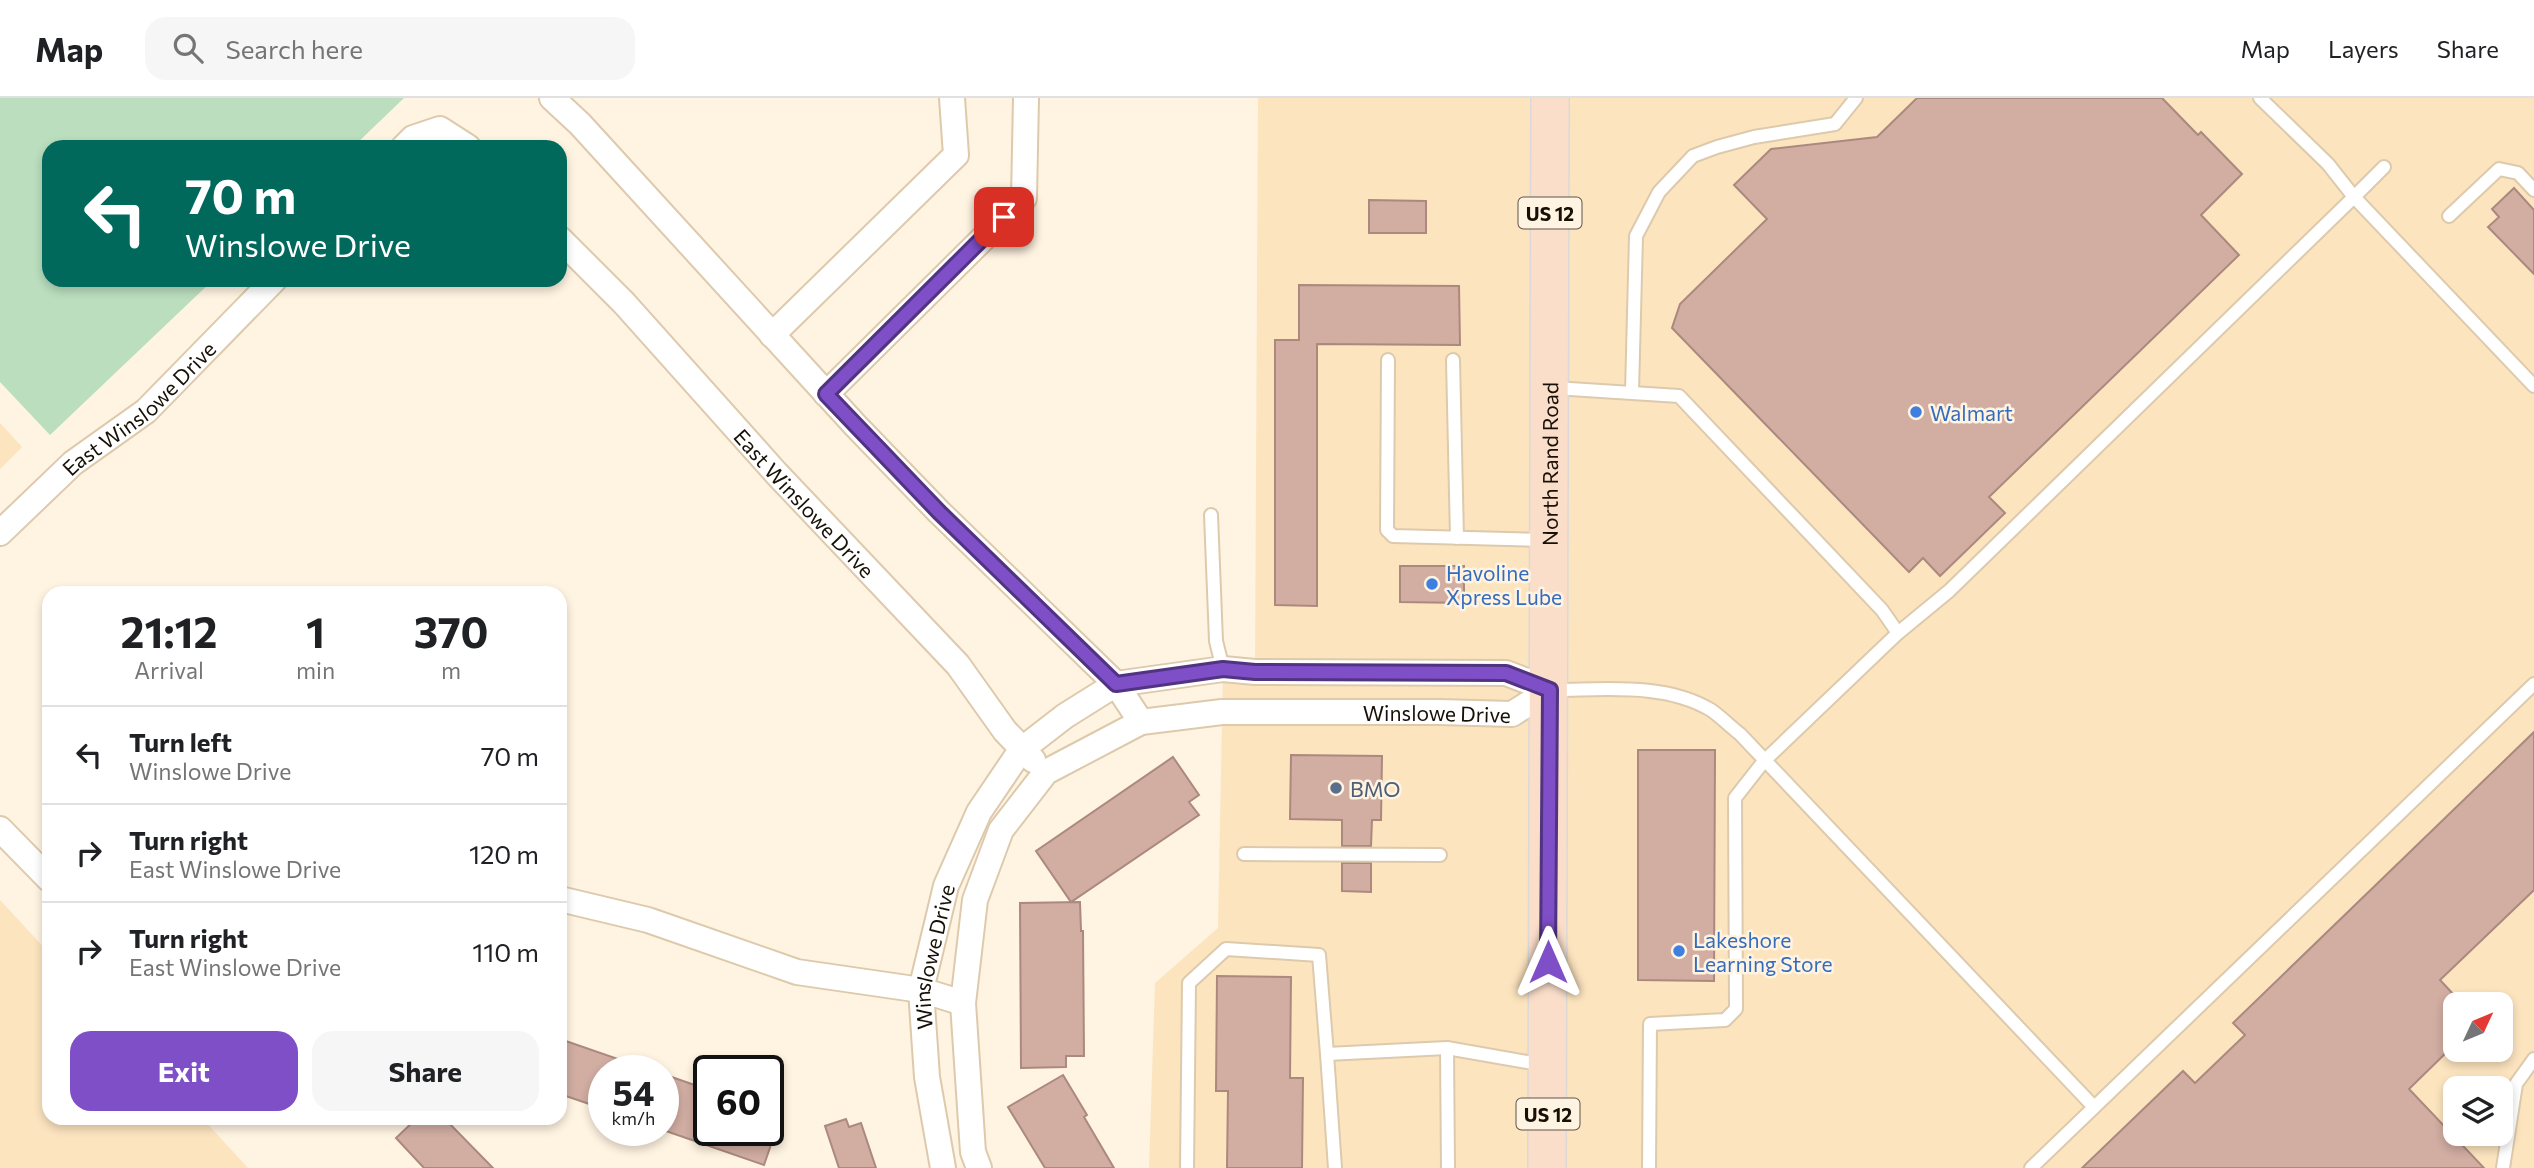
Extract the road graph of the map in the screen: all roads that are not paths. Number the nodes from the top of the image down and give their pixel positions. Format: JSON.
{"nodes":[{"id":1,"x":552,"y":98,"type":"edge"},
{"id":2,"x":952,"y":98,"type":"edge"},
{"id":3,"x":1026,"y":98,"type":"edge"},
{"id":4,"x":1550,"y":98,"type":"edge"},
{"id":5,"x":1856,"y":98,"type":"edge"},
{"id":6,"x":2260,"y":98,"type":"edge"},
{"id":7,"x":411,"y":140,"type":"edge"},
{"id":8,"x":457,"y":140,"type":"edge"},
{"id":9,"x":2384,"y":167,"type":"dead end"},
{"id":10,"x":2534,"y":190,"type":"edge"},
{"id":11,"x":2354,"y":197,"type":"junction"},
{"id":12,"x":2449,"y":216,"type":"dead end"},
{"id":13,"x":567,"y":246,"type":"edge"},
{"id":14,"x":267,"y":287,"type":"edge"},
{"id":15,"x":772,"y":335,"type":"junction"},
{"id":16,"x":1388,"y":360,"type":"dead end"},
{"id":17,"x":1453,"y":360,"type":"dead end"},
{"id":18,"x":2534,"y":386,"type":"edge"},
{"id":19,"x":1550,"y":388,"type":"junction"},
{"id":20,"x":1632,"y":392,"type":"junction"},
{"id":21,"x":826,"y":394,"type":"junction"},
{"id":22,"x":1211,"y":515,"type":"dead end"},
{"id":23,"x":0,"y":533,"type":"edge"},
{"id":24,"x":1457,"y":538,"type":"junction"},
{"id":25,"x":1550,"y":540,"type":"junction"},
{"id":26,"x":1898,"y":633,"type":"junction"},
{"id":27,"x":1223,"y":669,"type":"junction"},
{"id":28,"x":1116,"y":684,"type":"junction"},
{"id":29,"x":2534,"y":684,"type":"edge"},
{"id":30,"x":1550,"y":690,"type":"junction"},
{"id":31,"x":1140,"y":722,"type":"junction"},
{"id":32,"x":1021,"y":750,"type":"junction"},
{"id":33,"x":1764,"y":761,"type":"junction"},
{"id":34,"x":1046,"y":772,"type":"junction"},
{"id":35,"x":0,"y":829,"type":"edge"},
{"id":36,"x":1244,"y":854,"type":"dead end"},
{"id":37,"x":1440,"y":856,"type":"dead end"},
{"id":38,"x":42,"y":871,"type":"edge"},
{"id":39,"x":567,"y":901,"type":"edge"},
{"id":40,"x":921,"y":990,"type":"junction"},
{"id":41,"x":963,"y":1003,"type":"junction"},
{"id":42,"x":1447,"y":1048,"type":"junction"},
{"id":43,"x":1327,"y":1055,"type":"junction"},
{"id":44,"x":2534,"y":1059,"type":"edge"},
{"id":45,"x":1548,"y":1066,"type":"junction"},
{"id":46,"x":2094,"y":1107,"type":"junction"},
{"id":47,"x":943,"y":1168,"type":"edge"},
{"id":48,"x":979,"y":1168,"type":"edge"},
{"id":49,"x":1187,"y":1168,"type":"edge"},
{"id":50,"x":1335,"y":1168,"type":"edge"},
{"id":51,"x":1448,"y":1168,"type":"edge"},
{"id":52,"x":1547,"y":1168,"type":"edge"},
{"id":53,"x":1649,"y":1168,"type":"edge"},
{"id":54,"x":2031,"y":1168,"type":"edge"},
{"id":55,"x":2503,"y":1168,"type":"edge"}],
"edges":[{"from":1,"to":15,"type":"street"},
{"from":2,"to":15,"type":"street"},
{"from":3,"to":21,"type":"street"},
{"from":4,"to":19,"type":"main road","name":"North Rand Road","number":"US 12"},
{"from":5,"to":20,"type":"lane"},
{"from":6,"to":11,"type":"lane"},
{"from":7,"to":8,"type":"street"},
{"from":9,"to":11,"type":"lane"},
{"from":10,"to":12,"type":"lane"},
{"from":11,"to":18,"type":"lane"},
{"from":11,"to":26,"type":"lane"},
{"from":13,"to":32,"type":"street","name":"East Winslowe Drive"},
{"from":14,"to":23,"type":"street","name":"East Winslowe Drive"},
{"from":15,"to":21,"type":"street"},
{"from":16,"to":24,"type":"lane"},
{"from":17,"to":24,"type":"lane"},
{"from":19,"to":20,"type":"lane"},
{"from":19,"to":25,"type":"main road","name":"North Rand Road","number":"US 12"},
{"from":20,"to":26,"type":"lane"},
{"from":21,"to":28,"type":"street"},
{"from":22,"to":27,"type":"lane"},
{"from":24,"to":25,"type":"lane"},
{"from":25,"to":30,"type":"main road","name":"North Rand Road","number":"US 12"},
{"from":26,"to":33,"type":"lane"},
{"from":27,"to":28,"type":"street","name":"Winslowe Drive"},
{"from":27,"to":30,"type":"street","name":"Winslowe Drive"},
{"from":28,"to":31,"type":"street"},
{"from":28,"to":32,"type":"street","name":"Winslowe Drive"},
{"from":29,"to":46,"type":"lane"},
{"from":30,"to":31,"type":"street","name":"Winslowe Drive"},
{"from":30,"to":33,"type":"lane"},
{"from":30,"to":45,"type":"main road","name":"North Rand Road","number":"US 12"},
{"from":31,"to":34,"type":"street","name":"Winslowe Drive"},
{"from":32,"to":34,"type":"street","name":"East Winslowe Drive"},
{"from":32,"to":40,"type":"street","name":"Winslowe Drive"},
{"from":33,"to":46,"type":"lane"},
{"from":33,"to":53,"type":"lane"},
{"from":34,"to":41,"type":"street","name":"Winslowe Drive"},
{"from":35,"to":38,"type":"street"},
{"from":36,"to":37,"type":"lane"},
{"from":39,"to":40,"type":"street"},
{"from":40,"to":41,"type":"street"},
{"from":40,"to":47,"type":"street","name":"Winslowe Drive"},
{"from":41,"to":48,"type":"street","name":"Winslowe Drive"},
{"from":42,"to":43,"type":"lane"},
{"from":42,"to":45,"type":"lane"},
{"from":42,"to":51,"type":"lane"},
{"from":43,"to":49,"type":"lane"},
{"from":43,"to":50,"type":"lane"},
{"from":44,"to":55,"type":"lane"},
{"from":45,"to":52,"type":"main road","name":"North Rand Road","number":"US 12"},
{"from":46,"to":54,"type":"lane"}]}
